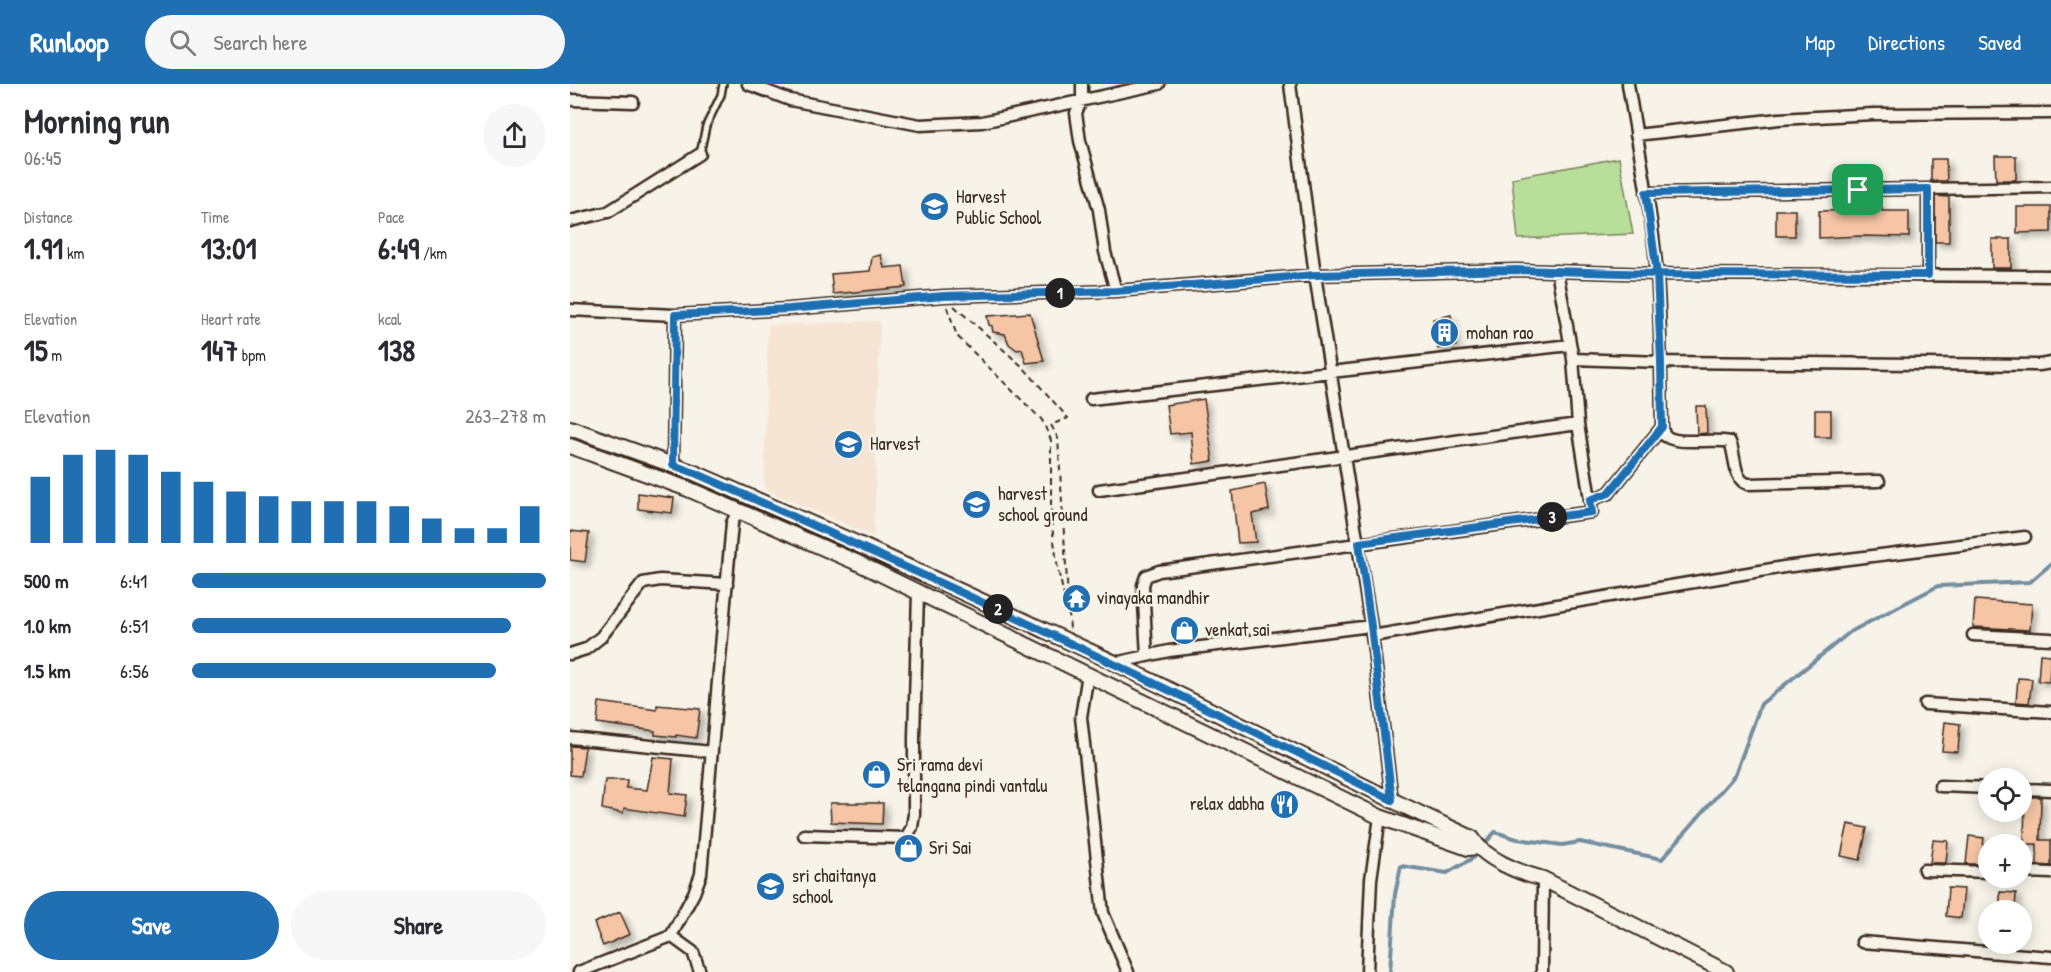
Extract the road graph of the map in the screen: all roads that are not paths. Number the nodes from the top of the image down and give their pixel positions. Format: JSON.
{"nodes":[{"id":1,"x":723,"y":84,"type":"edge"},
{"id":2,"x":748,"y":84,"type":"edge"},
{"id":3,"x":1082,"y":84,"type":"edge"},
{"id":4,"x":1159,"y":84,"type":"edge"},
{"id":5,"x":1290,"y":84,"type":"edge"},
{"id":6,"x":1628,"y":84,"type":"edge"},
{"id":7,"x":1082,"y":99,"type":"junction"},
{"id":8,"x":570,"y":100,"type":"edge"},
{"id":9,"x":633,"y":102,"type":"dead end"},
{"id":10,"x":2051,"y":113,"type":"edge"},
{"id":11,"x":1636,"y":135,"type":"junction"},
{"id":12,"x":700,"y":154,"type":"joint"},
{"id":13,"x":2051,"y":187,"type":"edge"},
{"id":14,"x":1928,"y":189,"type":"junction"},
{"id":15,"x":1646,"y":193,"type":"junction"},
{"id":16,"x":570,"y":221,"type":"edge"},
{"id":17,"x":1557,"y":271,"type":"junction"},
{"id":18,"x":1657,"y":274,"type":"junction"},
{"id":19,"x":1315,"y":275,"type":"junction"},
{"id":20,"x":1928,"y":275,"type":"junction"},
{"id":21,"x":2051,"y":276,"type":"edge"},
{"id":22,"x":1116,"y":291,"type":"junction"},
{"id":23,"x":570,"y":310,"type":"edge"},
{"id":24,"x":675,"y":315,"type":"junction"},
{"id":25,"x":1570,"y":345,"type":"junction"},
{"id":26,"x":1573,"y":359,"type":"junction"},
{"id":27,"x":1661,"y":362,"type":"junction"},
{"id":28,"x":2051,"y":363,"type":"edge"},
{"id":29,"x":1331,"y":371,"type":"junction"},
{"id":30,"x":1091,"y":399,"type":"dead end"},
{"id":31,"x":1578,"y":424,"type":"junction"},
{"id":32,"x":1662,"y":427,"type":"junction"},
{"id":33,"x":570,"y":428,"type":"edge"},
{"id":34,"x":570,"y":446,"type":"edge"},
{"id":35,"x":1344,"y":457,"type":"junction"},
{"id":36,"x":673,"y":465,"type":"junction"},
{"id":37,"x":1879,"y":481,"type":"dead end"},
{"id":38,"x":1099,"y":490,"type":"dead end"},
{"id":39,"x":1590,"y":500,"type":"junction"},
{"id":40,"x":738,"y":511,"type":"junction"},
{"id":41,"x":2025,"y":537,"type":"dead end"},
{"id":42,"x":1359,"y":543,"type":"junction"},
{"id":43,"x":727,"y":584,"type":"junction"},
{"id":44,"x":918,"y":592,"type":"junction"},
{"id":45,"x":1372,"y":631,"type":"junction"},
{"id":46,"x":1973,"y":635,"type":"dead end"},
{"id":47,"x":2051,"y":639,"type":"edge"},
{"id":48,"x":570,"y":654,"type":"edge"},
{"id":49,"x":1147,"y":656,"type":"junction"},
{"id":50,"x":1115,"y":663,"type":"junction"},
{"id":51,"x":1088,"y":675,"type":"junction"},
{"id":52,"x":1925,"y":704,"type":"dead end"},
{"id":53,"x":2051,"y":712,"type":"edge"},
{"id":54,"x":570,"y":738,"type":"edge"},
{"id":55,"x":712,"y":752,"type":"junction"},
{"id":56,"x":1940,"y":786,"type":"dead end"},
{"id":57,"x":1978,"y":788,"type":"edge"},
{"id":58,"x":2032,"y":789,"type":"edge"},
{"id":59,"x":2051,"y":790,"type":"edge"},
{"id":60,"x":1392,"y":800,"type":"junction"},
{"id":61,"x":1380,"y":817,"type":"junction"},
{"id":62,"x":804,"y":835,"type":"dead end"},
{"id":63,"x":1478,"y":847,"type":"junction"},
{"id":64,"x":1924,"y":870,"type":"dead end"},
{"id":65,"x":1978,"y":872,"type":"edge"},
{"id":66,"x":2032,"y":872,"type":"edge"},
{"id":67,"x":2051,"y":873,"type":"edge"},
{"id":68,"x":1543,"y":879,"type":"junction"},
{"id":69,"x":671,"y":936,"type":"junction"},
{"id":70,"x":1862,"y":942,"type":"dead end"},
{"id":71,"x":2051,"y":957,"type":"edge"},
{"id":72,"x":579,"y":972,"type":"edge"},
{"id":73,"x":700,"y":972,"type":"edge"},
{"id":74,"x":1128,"y":972,"type":"edge"},
{"id":75,"x":1367,"y":972,"type":"edge"},
{"id":76,"x":1542,"y":972,"type":"edge"},
{"id":77,"x":1726,"y":972,"type":"edge"}],
"edges":[{"from":1,"to":12,"type":"lane"},
{"from":2,"to":7,"type":"street"},
{"from":3,"to":7,"type":"street"},
{"from":4,"to":7,"type":"street"},
{"from":5,"to":19,"type":"street"},
{"from":6,"to":11,"type":"street"},
{"from":7,"to":22,"type":"street"},
{"from":8,"to":9,"type":"street"},
{"from":10,"to":11,"type":"street"},
{"from":11,"to":15,"type":"street"},
{"from":12,"to":16,"type":"street"},
{"from":13,"to":14,"type":"street"},
{"from":14,"to":15,"type":"street"},
{"from":14,"to":20,"type":"street"},
{"from":15,"to":18,"type":"street"},
{"from":17,"to":18,"type":"street"},
{"from":17,"to":19,"type":"street"},
{"from":17,"to":25,"type":"street"},
{"from":18,"to":20,"type":"street"},
{"from":18,"to":27,"type":"street"},
{"from":19,"to":22,"type":"street"},
{"from":19,"to":29,"type":"street"},
{"from":20,"to":21,"type":"street"},
{"from":22,"to":24,"type":"street"},
{"from":23,"to":24,"type":"street"},
{"from":24,"to":36,"type":"street"},
{"from":25,"to":26,"type":"street"},
{"from":25,"to":29,"type":"street"},
{"from":26,"to":27,"type":"street"},
{"from":26,"to":31,"type":"street"},
{"from":27,"to":28,"type":"street"},
{"from":27,"to":32,"type":"street"},
{"from":29,"to":30,"type":"street"},
{"from":29,"to":35,"type":"street"},
{"from":31,"to":35,"type":"street"},
{"from":31,"to":39,"type":"street"},
{"from":32,"to":37,"type":"street"},
{"from":32,"to":39,"type":"street"},
{"from":33,"to":36,"type":"street"},
{"from":34,"to":40,"type":"street"},
{"from":35,"to":38,"type":"street"},
{"from":35,"to":42,"type":"street"},
{"from":36,"to":50,"type":"street"},
{"from":39,"to":42,"type":"street"},
{"from":40,"to":43,"type":"street"},
{"from":40,"to":44,"type":"street"},
{"from":41,"to":45,"type":"street"},
{"from":42,"to":45,"type":"street"},
{"from":42,"to":49,"type":"street"},
{"from":43,"to":48,"type":"street"},
{"from":43,"to":55,"type":"street"},
{"from":44,"to":51,"type":"street"},
{"from":44,"to":62,"type":"street"},
{"from":45,"to":49,"type":"street"},
{"from":45,"to":60,"type":"street"},
{"from":46,"to":47,"type":"street"},
{"from":49,"to":50,"type":"street"},
{"from":50,"to":60,"type":"street"},
{"from":51,"to":61,"type":"street"},
{"from":51,"to":74,"type":"street"},
{"from":52,"to":53,"type":"street"},
{"from":54,"to":55,"type":"street"},
{"from":55,"to":69,"type":"street"},
{"from":56,"to":57,"type":"street"},
{"from":58,"to":59,"type":"street"},
{"from":60,"to":63,"type":"street"},
{"from":61,"to":63,"type":"street"},
{"from":61,"to":75,"type":"street"},
{"from":63,"to":68,"type":"street"},
{"from":64,"to":65,"type":"street"},
{"from":66,"to":67,"type":"street"},
{"from":68,"to":76,"type":"street"},
{"from":68,"to":77,"type":"street"},
{"from":69,"to":72,"type":"street"},
{"from":69,"to":73,"type":"street"},
{"from":70,"to":71,"type":"street"}]}
